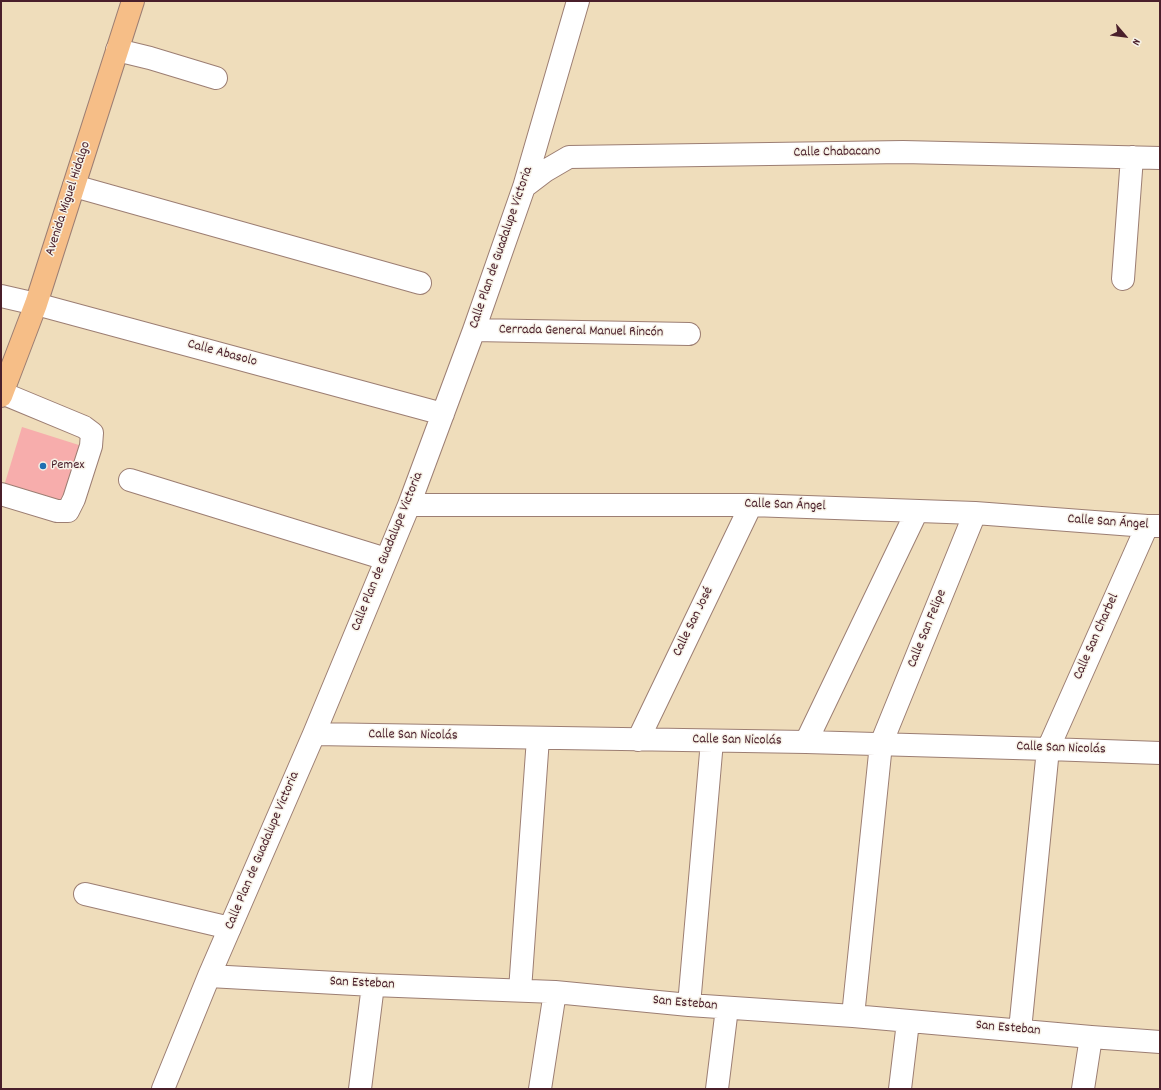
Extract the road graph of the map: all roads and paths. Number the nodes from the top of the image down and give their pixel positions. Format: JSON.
{"nodes":[{"id":1,"x":133,"y":1,"type":"edge"},
{"id":2,"x":578,"y":1,"type":"edge"},
{"id":3,"x":117,"y":50,"type":"junction"},
{"id":4,"x":216,"y":78,"type":"dead end"},
{"id":5,"x":1132,"y":157,"type":"junction"},
{"id":6,"x":1160,"y":158,"type":"edge"},
{"id":7,"x":74,"y":186,"type":"junction"},
{"id":8,"x":524,"y":187,"type":"junction"},
{"id":9,"x":1123,"y":279,"type":"dead end"},
{"id":10,"x":420,"y":283,"type":"dead end"},
{"id":11,"x":1,"y":296,"type":"edge"},
{"id":12,"x":36,"y":304,"type":"junction"},
{"id":13,"x":474,"y":330,"type":"junction"},
{"id":14,"x":689,"y":334,"type":"dead end"},
{"id":15,"x":2,"y":395,"type":"edge"},
{"id":16,"x":443,"y":414,"type":"junction"},
{"id":17,"x":130,"y":480,"type":"dead end"},
{"id":18,"x":1,"y":494,"type":"edge"},
{"id":19,"x":409,"y":505,"type":"junction"},
{"id":20,"x":751,"y":505,"type":"junction"},
{"id":21,"x":917,"y":511,"type":"junction"},
{"id":22,"x":975,"y":513,"type":"junction"},
{"id":23,"x":1153,"y":526,"type":"edge"},
{"id":24,"x":386,"y":559,"type":"junction"},
{"id":25,"x":314,"y":734,"type":"junction"},
{"id":26,"x":538,"y":738,"type":"junction"},
{"id":27,"x":638,"y":740,"type":"junction"},
{"id":28,"x":712,"y":741,"type":"junction"},
{"id":29,"x":806,"y":742,"type":"junction"},
{"id":30,"x":881,"y":744,"type":"junction"},
{"id":31,"x":1048,"y":749,"type":"junction"},
{"id":32,"x":1160,"y":753,"type":"edge"},
{"id":33,"x":85,"y":894,"type":"dead end"},
{"id":34,"x":230,"y":928,"type":"junction"},
{"id":35,"x":209,"y":976,"type":"junction"},
{"id":36,"x":373,"y":985,"type":"junction"},
{"id":37,"x":520,"y":990,"type":"junction"},
{"id":38,"x":555,"y":992,"type":"junction"},
{"id":39,"x":689,"y":1005,"type":"junction"},
{"id":40,"x":727,"y":1008,"type":"junction"},
{"id":41,"x":853,"y":1016,"type":"junction"},
{"id":42,"x":908,"y":1022,"type":"junction"},
{"id":43,"x":1020,"y":1030,"type":"junction"},
{"id":44,"x":1091,"y":1037,"type":"junction"},
{"id":45,"x":1160,"y":1042,"type":"edge"},
{"id":46,"x":162,"y":1089,"type":"edge"},
{"id":47,"x":360,"y":1089,"type":"edge"},
{"id":48,"x":540,"y":1089,"type":"edge"},
{"id":49,"x":716,"y":1089,"type":"edge"},
{"id":50,"x":900,"y":1089,"type":"edge"},
{"id":51,"x":1083,"y":1089,"type":"edge"}],
"edges":[{"from":1,"to":3,"type":"main road","name":"Avenida Miguel Hidalgo"},
{"from":2,"to":8,"type":"street","name":"Calle Plan de Guadalupe Victoria"},
{"from":3,"to":4,"type":"street"},
{"from":3,"to":7,"type":"main road","name":"Avenida Miguel Hidalgo"},
{"from":5,"to":6,"type":"street","name":"Calle Chabacano"},
{"from":5,"to":8,"type":"street","name":"Calle Chabacano"},
{"from":5,"to":9,"type":"street"},
{"from":7,"to":10,"type":"street"},
{"from":7,"to":12,"type":"main road","name":"Avenida Miguel Hidalgo"},
{"from":8,"to":13,"type":"street","name":"Calle Plan de Guadalupe Victoria"},
{"from":11,"to":12,"type":"street","name":"Calle Abasolo"},
{"from":12,"to":15,"type":"main road","name":"Avenida Miguel Hidalgo"},
{"from":12,"to":16,"type":"street","name":"Calle Abasolo"},
{"from":13,"to":14,"type":"street","name":"Cerrada General Manuel Rincón"},
{"from":13,"to":16,"type":"street","name":"Calle Plan de Guadalupe Victoria"},
{"from":15,"to":18,"type":"street"},
{"from":16,"to":19,"type":"street","name":"Calle Plan de Guadalupe Victoria"},
{"from":17,"to":24,"type":"street"},
{"from":19,"to":20,"type":"street","name":"Calle San Ángel"},
{"from":19,"to":24,"type":"street","name":"Calle Plan de Guadalupe Victoria"},
{"from":20,"to":21,"type":"street","name":"Calle San Ángel"},
{"from":20,"to":27,"type":"street","name":"Calle San José"},
{"from":21,"to":22,"type":"street","name":"Calle San Ángel"},
{"from":21,"to":29,"type":"street"},
{"from":22,"to":23,"type":"street","name":"Calle San Ángel"},
{"from":22,"to":30,"type":"street","name":"Calle San Felipe"},
{"from":23,"to":31,"type":"street","name":"Calle San Charbel"},
{"from":24,"to":25,"type":"street","name":"Calle Plan de Guadalupe Victoria"},
{"from":25,"to":26,"type":"street","name":"Calle San Nicolás"},
{"from":25,"to":34,"type":"street","name":"Calle Plan de Guadalupe Victoria"},
{"from":26,"to":27,"type":"street","name":"Calle San Nicolás"},
{"from":26,"to":37,"type":"street"},
{"from":27,"to":28,"type":"street","name":"Calle San Nicolás"},
{"from":28,"to":29,"type":"street","name":"Calle San Nicolás"},
{"from":28,"to":39,"type":"street"},
{"from":29,"to":30,"type":"street","name":"Calle San Nicolás"},
{"from":30,"to":31,"type":"street","name":"Calle San Nicolás"},
{"from":30,"to":41,"type":"street","name":"Calle San Felipe"},
{"from":31,"to":32,"type":"street","name":"Calle San Nicolás"},
{"from":31,"to":43,"type":"street","name":"Calle San Charbel"},
{"from":33,"to":34,"type":"street"},
{"from":34,"to":35,"type":"street","name":"Calle Plan de Guadalupe Victoria"},
{"from":35,"to":36,"type":"street","name":"San Esteban"},
{"from":35,"to":46,"type":"street","name":"Calle Plan de Guadalupe Victoria"},
{"from":36,"to":37,"type":"street","name":"San Esteban"},
{"from":36,"to":47,"type":"street"},
{"from":37,"to":38,"type":"street","name":"San Esteban"},
{"from":38,"to":39,"type":"street","name":"San Esteban"},
{"from":38,"to":48,"type":"street"},
{"from":39,"to":40,"type":"street","name":"San Esteban"},
{"from":40,"to":41,"type":"street","name":"San Esteban"},
{"from":40,"to":49,"type":"street"},
{"from":41,"to":42,"type":"street","name":"San Esteban"},
{"from":42,"to":43,"type":"street","name":"San Esteban"},
{"from":42,"to":50,"type":"street"},
{"from":43,"to":44,"type":"street","name":"San Esteban"},
{"from":44,"to":45,"type":"street","name":"San Esteban"},
{"from":44,"to":51,"type":"street"}]}
